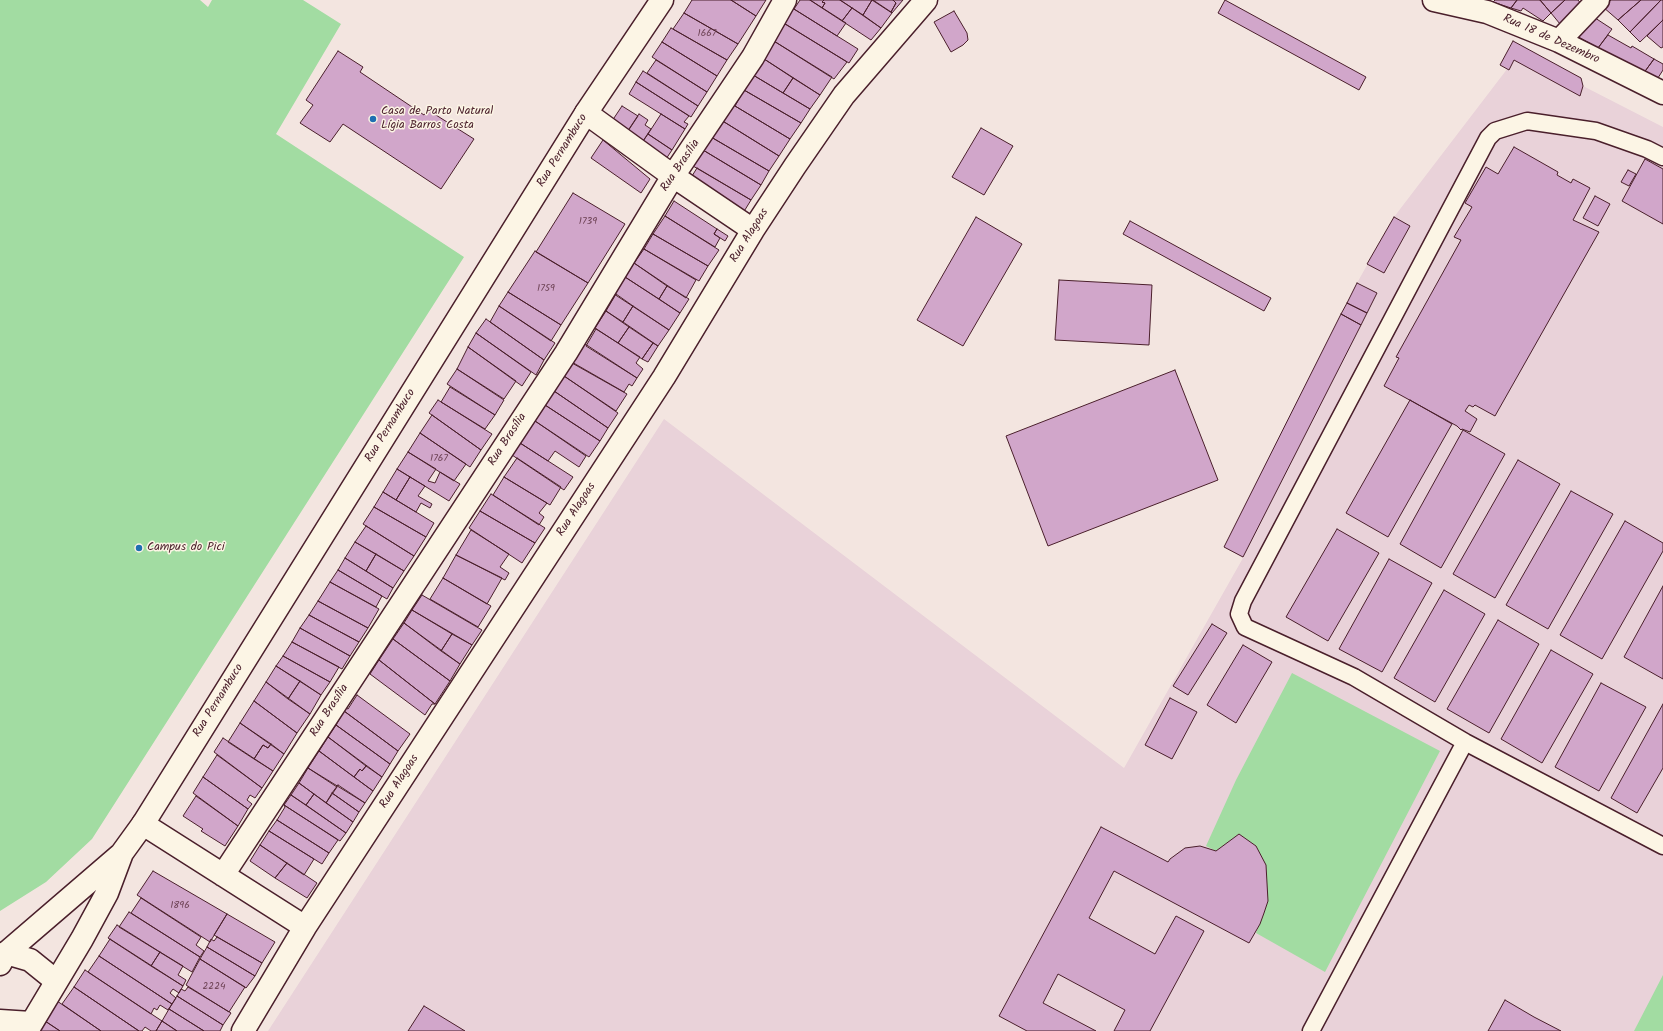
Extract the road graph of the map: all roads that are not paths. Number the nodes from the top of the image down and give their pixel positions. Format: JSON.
{"nodes":[{"id":1,"x":662,"y":0,"type":"edge"},
{"id":2,"x":785,"y":0,"type":"edge"},
{"id":3,"x":926,"y":0,"type":"edge"},
{"id":4,"x":1434,"y":0,"type":"edge"},
{"id":5,"x":1598,"y":0,"type":"edge"},
{"id":6,"x":1559,"y":41,"type":"junction"},
{"id":7,"x":1663,"y":93,"type":"edge"},
{"id":8,"x":586,"y":113,"type":"junction"},
{"id":9,"x":1663,"y":157,"type":"edge"},
{"id":10,"x":673,"y":176,"type":"junction"},
{"id":11,"x":753,"y":230,"type":"junction"},
{"id":12,"x":1465,"y":742,"type":"junction"},
{"id":13,"x":143,"y":824,"type":"junction"},
{"id":14,"x":1663,"y":846,"type":"edge"},
{"id":15,"x":122,"y":853,"type":"junction"},
{"id":16,"x":223,"y":875,"type":"junction"},
{"id":17,"x":305,"y":927,"type":"junction"},
{"id":18,"x":2,"y":957,"type":"edge"},
{"id":19,"x":56,"y":981,"type":"junction"},
{"id":20,"x":0,"y":1021,"type":"edge"},
{"id":21,"x":29,"y":1027,"type":"edge"},
{"id":22,"x":243,"y":1031,"type":"edge"},
{"id":23,"x":1311,"y":1031,"type":"edge"}],
"edges":[{"from":1,"to":8,"type":"street","name":"Rua Pernambuco"},
{"from":2,"to":10,"type":"street","name":"Rua Brasília"},
{"from":3,"to":11,"type":"street","name":"Rua Alagoas"},
{"from":4,"to":6,"type":"street","name":"Rua 18 de Dezembro"},
{"from":5,"to":6,"type":"street"},
{"from":6,"to":7,"type":"street","name":"Rua 18 de Dezembro"},
{"from":8,"to":10,"type":"street"},
{"from":8,"to":13,"type":"street","name":"Rua Pernambuco"},
{"from":9,"to":12,"type":"lane"},
{"from":10,"to":11,"type":"street"},
{"from":10,"to":16,"type":"street","name":"Rua Brasília"},
{"from":11,"to":17,"type":"street","name":"Rua Alagoas"},
{"from":12,"to":14,"type":"lane"},
{"from":12,"to":23,"type":"lane"},
{"from":13,"to":15,"type":"street","name":"Rua Pernambuco"},
{"from":13,"to":16,"type":"street"},
{"from":15,"to":18,"type":"street","name":"Rua Pernambuco"},
{"from":15,"to":19,"type":"street","name":"Rua Pernambuco"},
{"from":16,"to":17,"type":"street"},
{"from":17,"to":22,"type":"street","name":"Rua Alagoas"},
{"from":18,"to":19,"type":"street"},
{"from":19,"to":21,"type":"street","name":"Rua Pernambuco"},
{"from":20,"to":21,"type":"street"}]}
